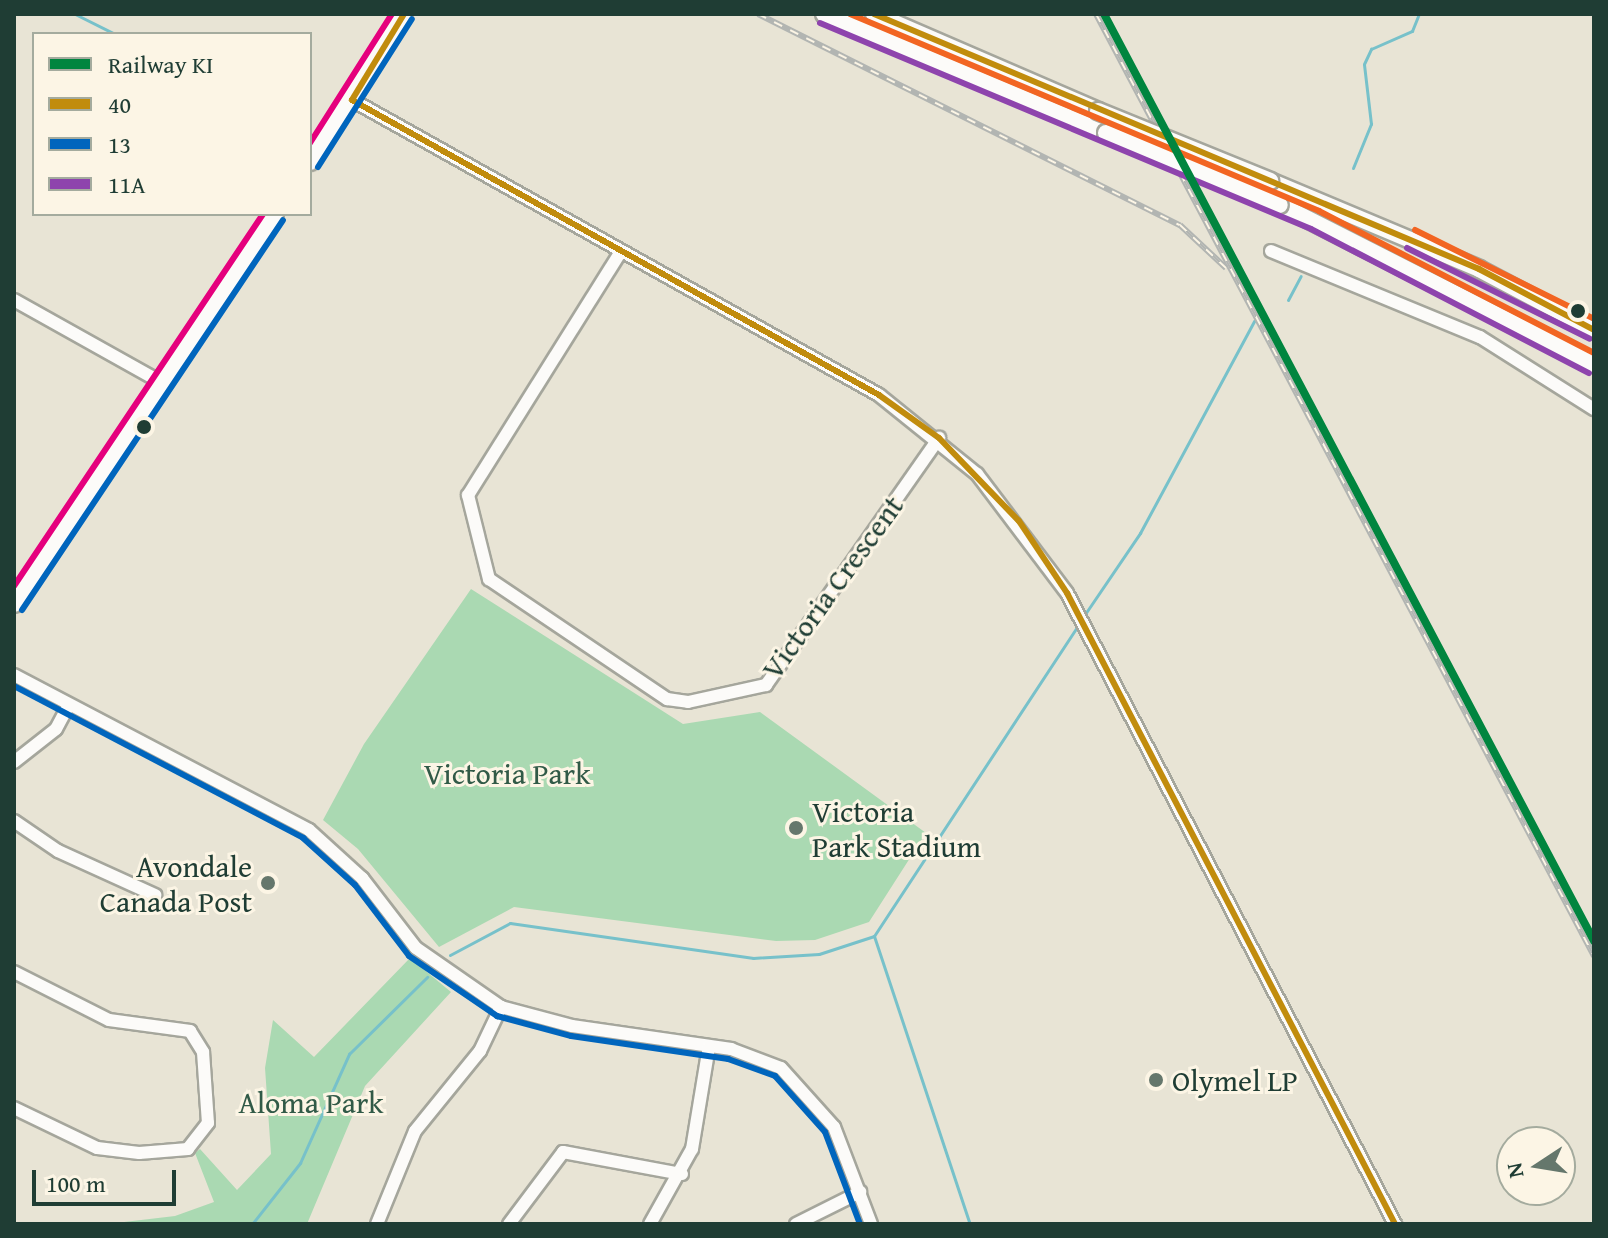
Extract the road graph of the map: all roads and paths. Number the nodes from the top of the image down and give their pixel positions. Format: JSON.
{"nodes":[{"id":1,"x":404,"y":14,"type":"edge"},
{"id":2,"x":824,"y":14,"type":"edge"},
{"id":3,"x":874,"y":14,"type":"edge"},
{"id":4,"x":891,"y":23,"type":"junction"},
{"id":5,"x":883,"y":41,"type":"junction"},
{"id":6,"x":352,"y":100,"type":"junction"},
{"id":7,"x":312,"y":159,"type":"edge"},
{"id":8,"x":274,"y":216,"type":"edge"},
{"id":9,"x":1271,"y":251,"type":"dead end"},
{"id":10,"x":620,"y":253,"type":"junction"},
{"id":11,"x":14,"y":300,"type":"edge"},
{"id":12,"x":1594,"y":330,"type":"edge"},
{"id":13,"x":1594,"y":364,"type":"edge"},
{"id":14,"x":161,"y":382,"type":"junction"},
{"id":15,"x":1594,"y":409,"type":"edge"},
{"id":16,"x":939,"y":438,"type":"junction"},
{"id":17,"x":14,"y":604,"type":"edge"},
{"id":18,"x":14,"y":675,"type":"edge"},
{"id":19,"x":69,"y":705,"type":"junction"},
{"id":20,"x":14,"y":762,"type":"edge"},
{"id":21,"x":14,"y":821,"type":"edge"},
{"id":22,"x":155,"y":895,"type":"dead end"},
{"id":23,"x":14,"y":972,"type":"edge"},
{"id":24,"x":501,"y":1007,"type":"junction"},
{"id":25,"x":709,"y":1046,"type":"junction"},
{"id":26,"x":14,"y":1108,"type":"edge"},
{"id":27,"x":682,"y":1174,"type":"junction"},
{"id":28,"x":860,"y":1192,"type":"junction"},
{"id":29,"x":377,"y":1224,"type":"edge"},
{"id":30,"x":509,"y":1224,"type":"edge"},
{"id":31,"x":650,"y":1224,"type":"edge"},
{"id":32,"x":796,"y":1224,"type":"edge"},
{"id":33,"x":871,"y":1224,"type":"edge"},
{"id":34,"x":1395,"y":1224,"type":"edge"}],
"edges":[{"from":1,"to":6,"type":"main road"},
{"from":2,"to":5,"type":"main road"},
{"from":3,"to":4,"type":"main road"},
{"from":4,"to":5,"type":"main road"},
{"from":4,"to":12,"type":"main road","bridge":true},
{"from":5,"to":13,"type":"main road","bridge":true},
{"from":6,"to":7,"type":"main road"},
{"from":6,"to":10,"type":"street"},
{"from":8,"to":14,"type":"main road"},
{"from":9,"to":15,"type":"street"},
{"from":10,"to":16,"type":"street"},
{"from":10,"to":16,"type":"street","name":"Victoria Crescent"},
{"from":11,"to":14,"type":"street"},
{"from":14,"to":17,"type":"main road"},
{"from":16,"to":34,"type":"street"},
{"from":18,"to":19,"type":"street"},
{"from":19,"to":20,"type":"street"},
{"from":19,"to":24,"type":"street"},
{"from":21,"to":22,"type":"street"},
{"from":23,"to":26,"type":"street"},
{"from":24,"to":25,"type":"street"},
{"from":24,"to":29,"type":"street"},
{"from":25,"to":27,"type":"street"},
{"from":25,"to":28,"type":"street"},
{"from":27,"to":30,"type":"street"},
{"from":27,"to":31,"type":"street"},
{"from":28,"to":32,"type":"street"},
{"from":28,"to":33,"type":"street"}]}
